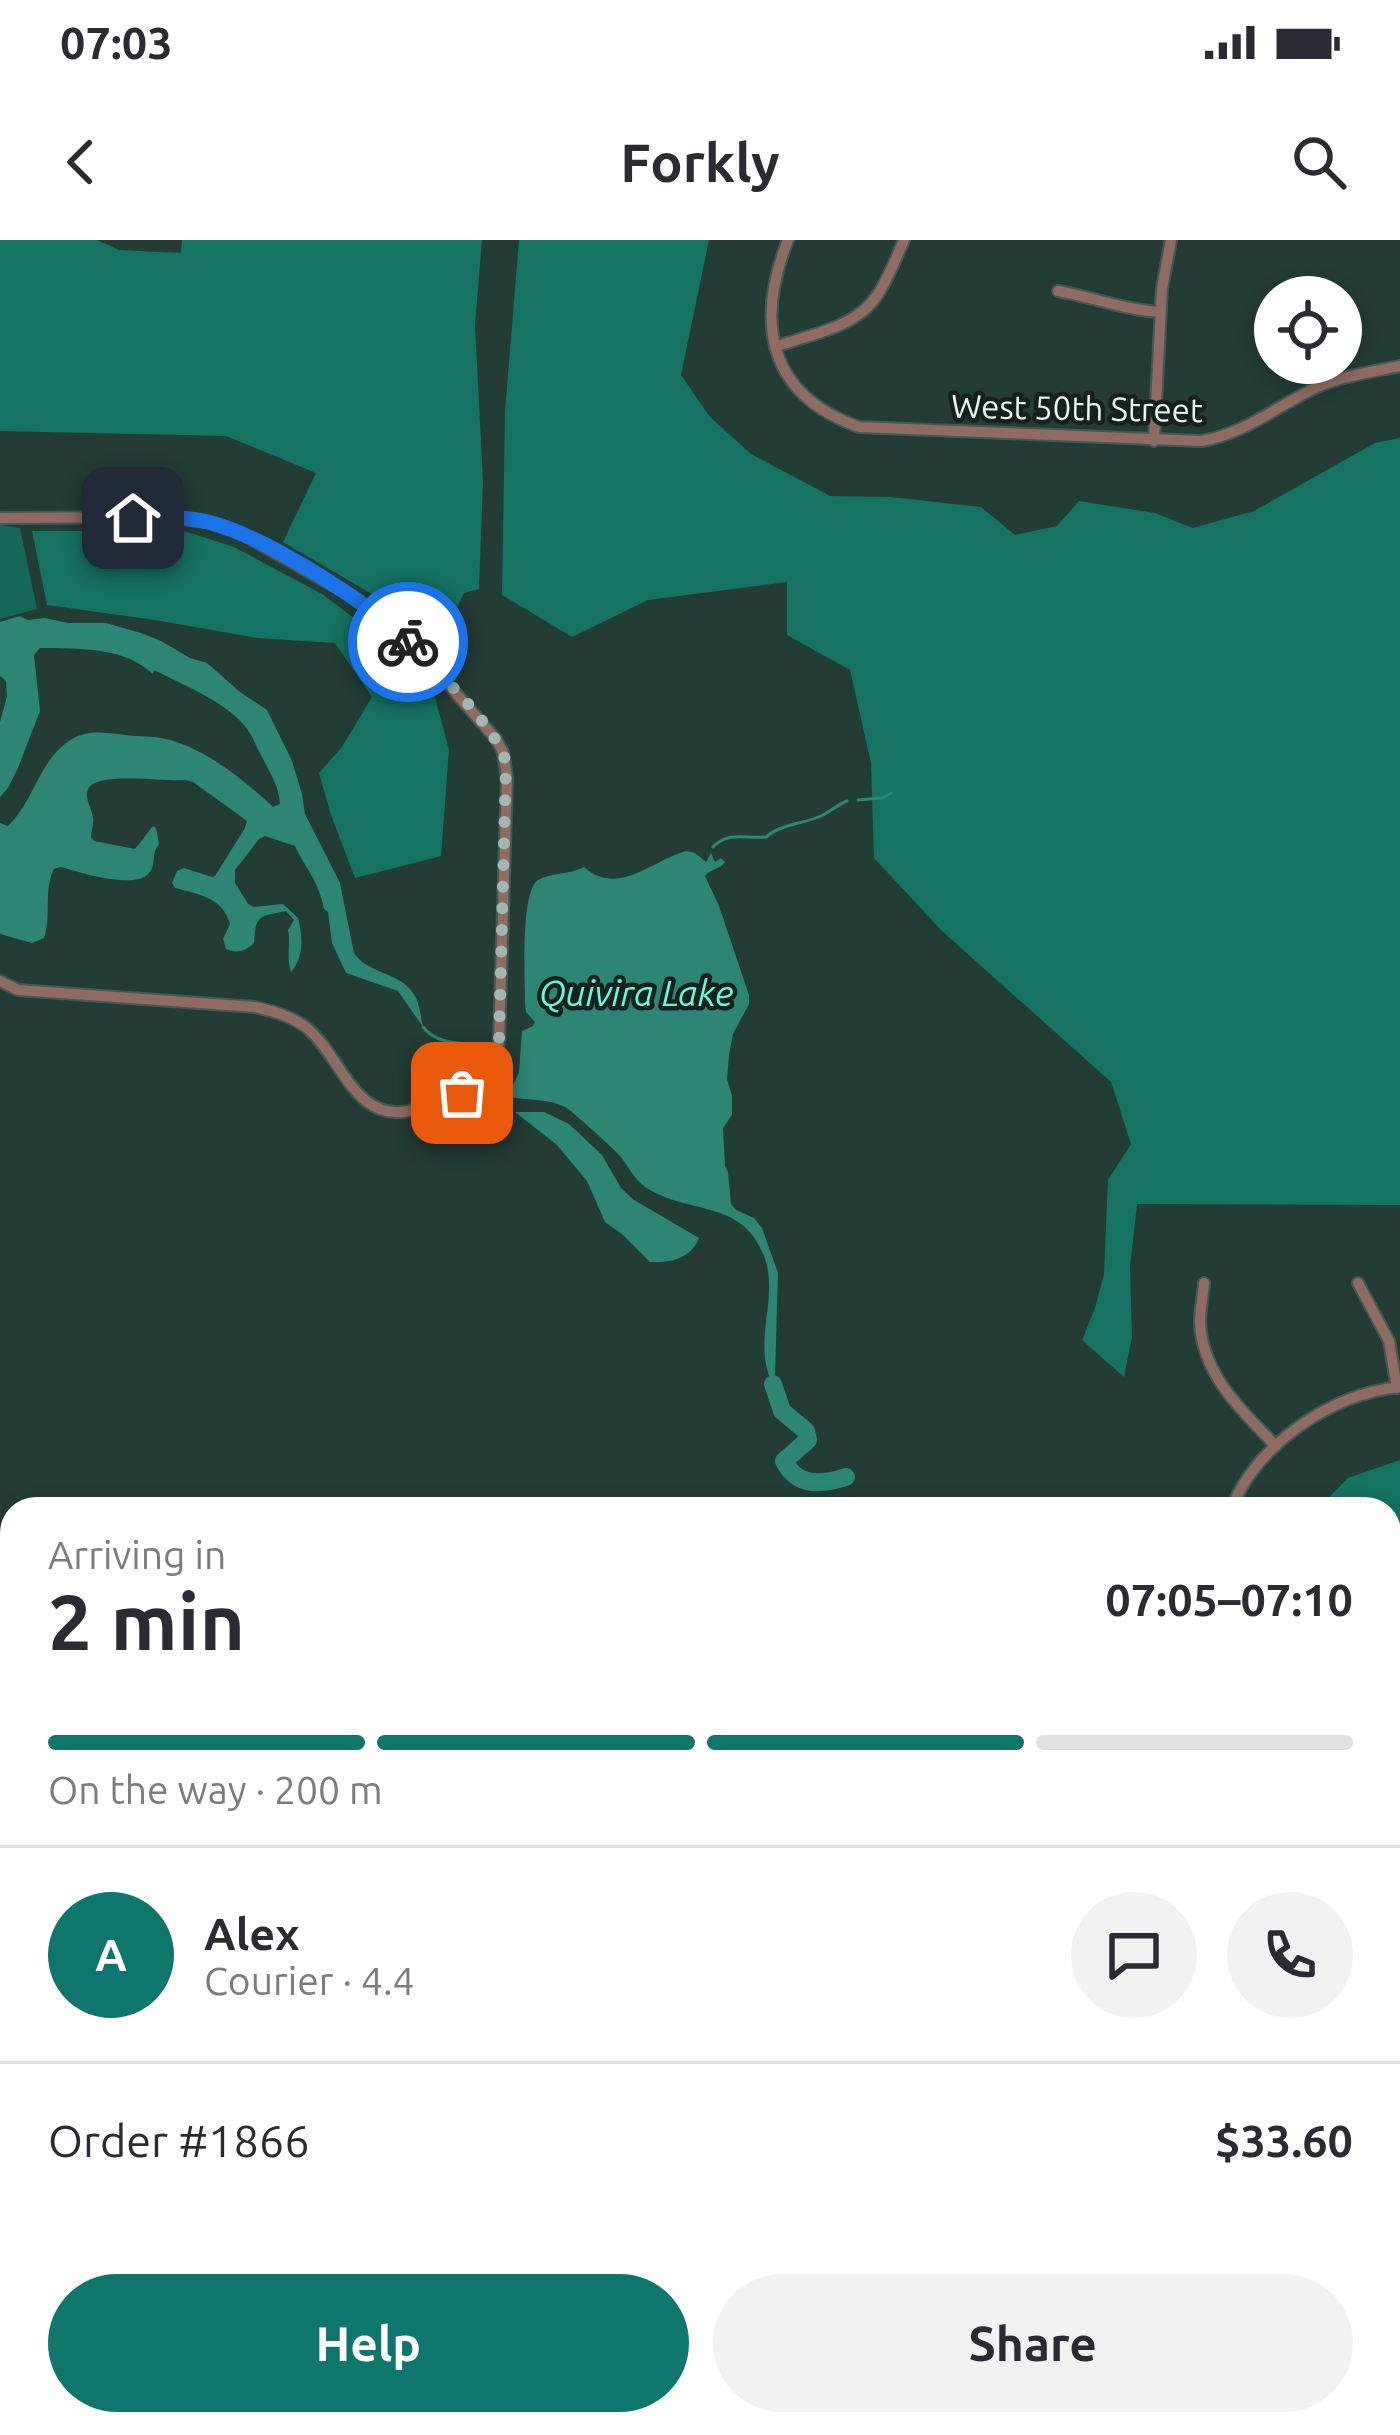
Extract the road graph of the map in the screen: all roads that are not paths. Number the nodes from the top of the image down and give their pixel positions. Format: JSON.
{"nodes":[{"id":1,"x":788,"y":240,"type":"edge"},
{"id":2,"x":904,"y":240,"type":"edge"},
{"id":3,"x":1171,"y":240,"type":"edge"},
{"id":4,"x":1058,"y":291,"type":"dead end"},
{"id":5,"x":1160,"y":312,"type":"junction"},
{"id":6,"x":775,"y":346,"type":"junction"},
{"id":7,"x":1400,"y":366,"type":"edge"},
{"id":8,"x":1154,"y":441,"type":"junction"},
{"id":9,"x":0,"y":518,"type":"edge"},
{"id":10,"x":0,"y":981,"type":"edge"},
{"id":11,"x":1204,"y":1283,"type":"dead end"},
{"id":12,"x":1358,"y":1283,"type":"dead end"},
{"id":13,"x":1399,"y":1387,"type":"edge"},
{"id":14,"x":1276,"y":1446,"type":"junction"},
{"id":15,"x":1236,"y":1497,"type":"edge"}],
"edges":[{"from":1,"to":6,"type":"street"},
{"from":2,"to":6,"type":"street"},
{"from":3,"to":5,"type":"street"},
{"from":4,"to":5,"type":"street"},
{"from":5,"to":8,"type":"street"},
{"from":6,"to":8,"type":"street","name":"West 50th Street"},
{"from":7,"to":8,"type":"street","name":"West 50th Street"},
{"from":9,"to":10,"type":"street"},
{"from":11,"to":14,"type":"street"},
{"from":12,"to":13,"type":"street"},
{"from":13,"to":14,"type":"street"},
{"from":14,"to":15,"type":"street"}]}
